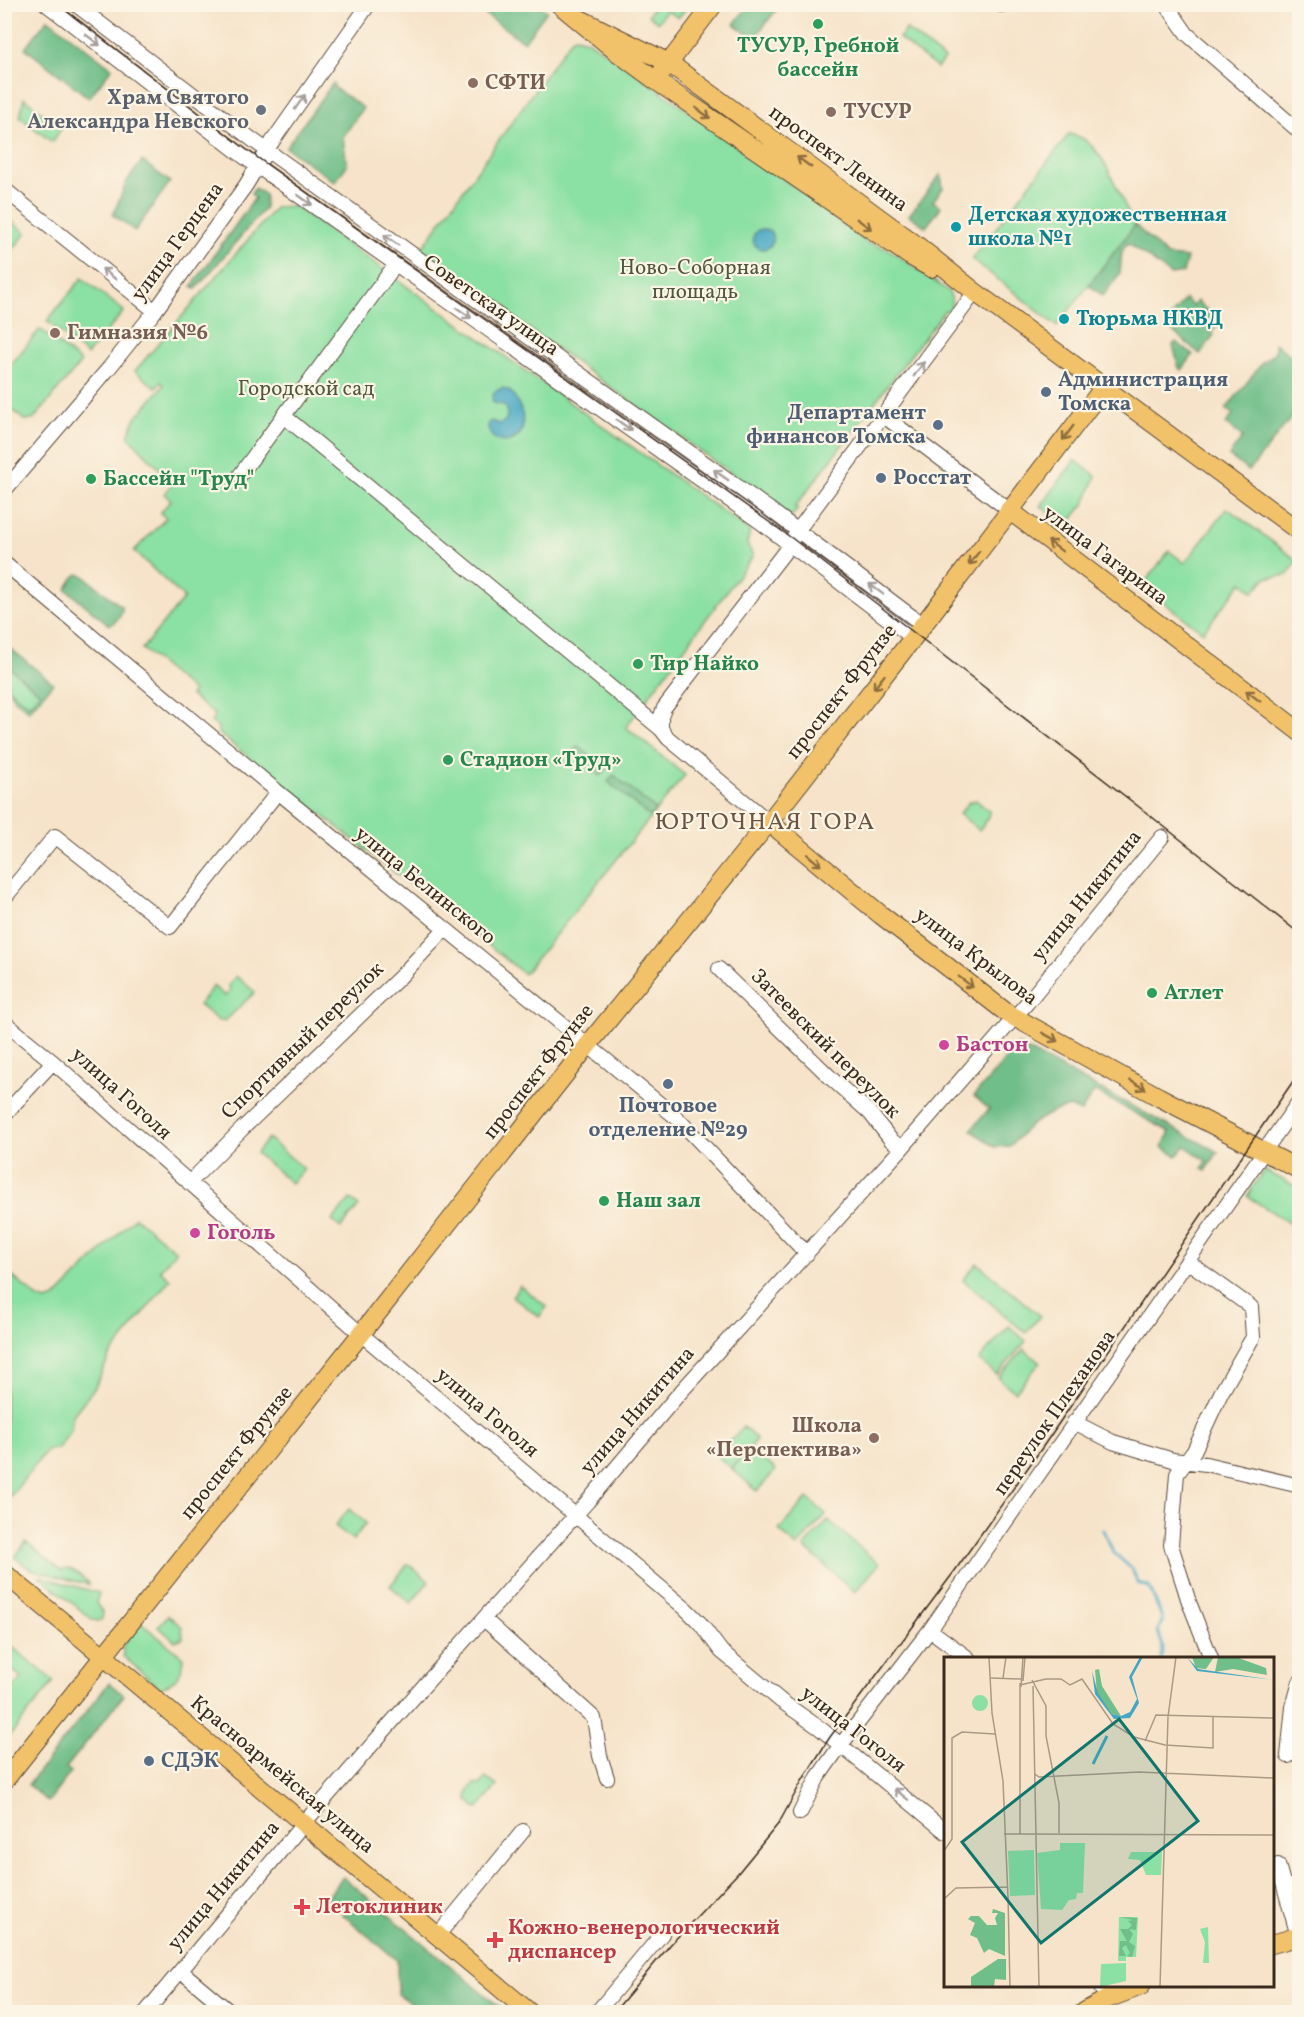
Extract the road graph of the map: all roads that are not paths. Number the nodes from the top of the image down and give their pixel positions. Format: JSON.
{"nodes":[{"id":1,"x":46,"y":4,"type":"edge"},
{"id":2,"x":75,"y":4,"type":"edge"},
{"id":3,"x":369,"y":4,"type":"edge"},
{"id":4,"x":559,"y":4,"type":"edge"},
{"id":5,"x":714,"y":4,"type":"edge"},
{"id":6,"x":1166,"y":4,"type":"edge"},
{"id":7,"x":576,"y":17,"type":"junction"},
{"id":8,"x":669,"y":63,"type":"junction"},
{"id":9,"x":655,"y":80,"type":"junction"},
{"id":10,"x":1299,"y":132,"type":"edge"},
{"id":11,"x":267,"y":151,"type":"junction"},
{"id":12,"x":258,"y":166,"type":"junction"},
{"id":13,"x":4,"y":189,"type":"edge"},
{"id":14,"x":390,"y":272,"type":"dead end"},
{"id":15,"x":975,"y":292,"type":"junction"},
{"id":16,"x":155,"y":310,"type":"junction"},
{"id":17,"x":1104,"y":387,"type":"junction"},
{"id":18,"x":284,"y":416,"type":"junction"},
{"id":19,"x":884,"y":416,"type":"junction"},
{"id":20,"x":240,"y":475,"type":"dead end"},
{"id":21,"x":4,"y":491,"type":"edge"},
{"id":22,"x":1009,"y":510,"type":"junction"},
{"id":23,"x":798,"y":530,"type":"junction"},
{"id":24,"x":1299,"y":532,"type":"edge"},
{"id":25,"x":790,"y":543,"type":"junction"},
{"id":26,"x":4,"y":563,"type":"edge"},
{"id":27,"x":918,"y":632,"type":"junction"},
{"id":28,"x":661,"y":729,"type":"junction"},
{"id":29,"x":1299,"y":732,"type":"edge"},
{"id":30,"x":278,"y":792,"type":"junction"},
{"id":31,"x":769,"y":822,"type":"junction"},
{"id":32,"x":1162,"y":837,"type":"dead end"},
{"id":33,"x":7,"y":895,"type":"dead end"},
{"id":34,"x":444,"y":930,"type":"junction"},
{"id":35,"x":719,"y":969,"type":"dead end"},
{"id":36,"x":1014,"y":1017,"type":"junction"},
{"id":37,"x":4,"y":1022,"type":"edge"},
{"id":38,"x":588,"y":1045,"type":"junction"},
{"id":39,"x":53,"y":1062,"type":"junction"},
{"id":40,"x":1299,"y":1100,"type":"edge"},
{"id":41,"x":4,"y":1115,"type":"edge"},
{"id":42,"x":902,"y":1148,"type":"junction"},
{"id":43,"x":1263,"y":1152,"type":"junction"},
{"id":44,"x":1299,"y":1170,"type":"edge"},
{"id":45,"x":189,"y":1183,"type":"junction"},
{"id":46,"x":807,"y":1254,"type":"junction"},
{"id":47,"x":1187,"y":1261,"type":"junction"},
{"id":48,"x":361,"y":1334,"type":"junction"},
{"id":49,"x":1074,"y":1422,"type":"junction"},
{"id":50,"x":1184,"y":1463,"type":"junction"},
{"id":51,"x":1299,"y":1486,"type":"edge"},
{"id":52,"x":575,"y":1515,"type":"junction"},
{"id":53,"x":4,"y":1573,"type":"edge"},
{"id":54,"x":484,"y":1619,"type":"junction"},
{"id":55,"x":930,"y":1630,"type":"junction"},
{"id":56,"x":104,"y":1655,"type":"junction"},
{"id":57,"x":965,"y":1657,"type":"edge"},
{"id":58,"x":1210,"y":1657,"type":"edge"},
{"id":59,"x":1299,"y":1682,"type":"edge"},
{"id":60,"x":840,"y":1746,"type":"junction"},
{"id":61,"x":1288,"y":1756,"type":"dead end"},
{"id":62,"x":608,"y":1778,"type":"dead end"},
{"id":63,"x":4,"y":1781,"type":"edge"},
{"id":64,"x":800,"y":1813,"type":"dead end"},
{"id":65,"x":304,"y":1823,"type":"junction"},
{"id":66,"x":523,"y":1831,"type":"dead end"},
{"id":67,"x":944,"y":1831,"type":"edge"},
{"id":68,"x":1278,"y":1865,"type":"dead end"},
{"id":69,"x":1299,"y":1882,"type":"edge"},
{"id":70,"x":1285,"y":1889,"type":"junction"},
{"id":71,"x":662,"y":1934,"type":"dead end"},
{"id":72,"x":438,"y":1935,"type":"junction"},
{"id":73,"x":1299,"y":1936,"type":"edge"},
{"id":74,"x":1274,"y":1943,"type":"edge"},
{"id":75,"x":181,"y":1971,"type":"junction"},
{"id":76,"x":1135,"y":1987,"type":"edge"},
{"id":77,"x":1104,"y":1992,"type":"edge"},
{"id":78,"x":146,"y":2013,"type":"edge"},
{"id":79,"x":230,"y":2013,"type":"edge"},
{"id":80,"x":529,"y":2013,"type":"edge"},
{"id":81,"x":597,"y":2013,"type":"edge"},
{"id":82,"x":1084,"y":2013,"type":"edge"}],
"edges":[{"from":1,"to":12,"type":"street","name":"Советская улица","one_way":true},
{"from":2,"to":11,"type":"street","name":"Советская улица"},
{"from":11,"to":3,"type":"street","name":"улица Герцена","one_way":true},
{"from":4,"to":7,"type":"main road","name":"проспект Ленина"},
{"from":5,"to":8,"type":"main road"},
{"from":6,"to":10,"type":"street"},
{"from":7,"to":8,"type":"main road","name":"проспект Ленина"},
{"from":7,"to":9,"type":"main road","name":"проспект Ленина"},
{"from":8,"to":9,"type":"main road"},
{"from":15,"to":8,"type":"main road","name":"проспект Ленина","one_way":true},
{"from":9,"to":15,"type":"main road","name":"проспект Ленина","one_way":true},
{"from":11,"to":12,"type":"street","name":"улица Герцена"},
{"from":23,"to":11,"type":"street","name":"Советская улица","one_way":true},
{"from":12,"to":16,"type":"street","name":"улица Герцена"},
{"from":12,"to":25,"type":"street","name":"Советская улица","one_way":true},
{"from":16,"to":13,"type":"street","one_way":true},
{"from":14,"to":18,"type":"street"},
{"from":15,"to":17,"type":"main road","name":"проспект Ленина"},
{"from":19,"to":15,"type":"street","one_way":true},
{"from":16,"to":21,"type":"street","name":"улица Герцена"},
{"from":17,"to":22,"type":"main road","name":"проспект Фрунзе","one_way":true},
{"from":17,"to":24,"type":"main road","name":"проспект Ленина"},
{"from":18,"to":20,"type":"street"},
{"from":18,"to":28,"type":"street","name":"улица Крылова"},
{"from":19,"to":22,"type":"street","name":"улица Гагарина"},
{"from":19,"to":23,"type":"street"},
{"from":22,"to":27,"type":"main road","name":"проспект Фрунзе","one_way":true},
{"from":29,"to":22,"type":"main road","name":"улица Гагарина","one_way":true},
{"from":23,"to":25,"type":"street"},
{"from":27,"to":23,"type":"street","name":"Советская улица","one_way":true},
{"from":25,"to":27,"type":"street","name":"Советская улица"},
{"from":25,"to":28,"type":"street"},
{"from":26,"to":30,"type":"street","name":"улица Белинского"},
{"from":27,"to":31,"type":"main road","name":"проспект Фрунзе","one_way":true},
{"from":28,"to":31,"type":"street","name":"улица Крылова"},
{"from":30,"to":33,"type":"street"},
{"from":30,"to":34,"type":"street","name":"улица Белинского"},
{"from":31,"to":36,"type":"main road","name":"улица Крылова","one_way":true},
{"from":31,"to":38,"type":"main road","name":"проспект Фрунзе"},
{"from":32,"to":36,"type":"street","name":"улица Никитина"},
{"from":34,"to":38,"type":"street","name":"улица Белинского"},
{"from":34,"to":45,"type":"street","name":"Спортивный переулок"},
{"from":35,"to":42,"type":"street","name":"Затеевский переулок"},
{"from":36,"to":42,"type":"street","name":"улица Никитина"},
{"from":36,"to":43,"type":"main road","name":"улица Крылова","one_way":true},
{"from":37,"to":39,"type":"street","name":"улица Гоголя"},
{"from":38,"to":46,"type":"street","name":"улица Белинского"},
{"from":38,"to":48,"type":"main road","name":"проспект Фрунзе"},
{"from":39,"to":41,"type":"street"},
{"from":39,"to":45,"type":"street","name":"улица Гоголя"},
{"from":40,"to":43,"type":"street","name":"переулок Плеханова"},
{"from":42,"to":46,"type":"street","name":"улица Никитина"},
{"from":43,"to":44,"type":"main road","name":"улица Крылова"},
{"from":43,"to":47,"type":"street","name":"переулок Плеханова"},
{"from":45,"to":48,"type":"street","name":"улица Гоголя"},
{"from":46,"to":52,"type":"street","name":"улица Никитина"},
{"from":47,"to":49,"type":"street","name":"переулок Плеханова"},
{"from":47,"to":50,"type":"street"},
{"from":48,"to":52,"type":"street","name":"улица Гоголя"},
{"from":48,"to":56,"type":"main road","name":"проспект Фрунзе"},
{"from":49,"to":50,"type":"street"},
{"from":49,"to":55,"type":"street","name":"переулок Плеханова"},
{"from":50,"to":51,"type":"street"},
{"from":50,"to":58,"type":"street"},
{"from":52,"to":54,"type":"street","name":"улица Никитина"},
{"from":52,"to":60,"type":"street","name":"улица Гоголя"},
{"from":53,"to":56,"type":"main road","name":"Красноармейская улица"},
{"from":54,"to":62,"type":"street"},
{"from":54,"to":65,"type":"street","name":"улица Никитина"},
{"from":55,"to":57,"type":"street"},
{"from":55,"to":60,"type":"street","name":"переулок Плеханова"},
{"from":56,"to":63,"type":"main road","name":"проспект Фрунзе"},
{"from":56,"to":65,"type":"main road","name":"Красноармейская улица"},
{"from":59,"to":61,"type":"street"},
{"from":60,"to":64,"type":"street","name":"переулок Плеханова"},
{"from":67,"to":60,"type":"street","name":"улица Гоголя","one_way":true},
{"from":65,"to":72,"type":"main road","name":"Красноармейская улица"},
{"from":65,"to":75,"type":"street","name":"улица Никитина"},
{"from":66,"to":72,"type":"street"},
{"from":68,"to":70,"type":"street"},
{"from":69,"to":70,"type":"street"},
{"from":70,"to":73,"type":"street"},
{"from":71,"to":81,"type":"street"},
{"from":72,"to":80,"type":"main road","name":"Красноармейская улица"},
{"from":73,"to":74,"type":"main road"},
{"from":75,"to":78,"type":"street","name":"улица Никитина"},
{"from":75,"to":79,"type":"street"},
{"from":76,"to":77,"type":"main road"},
{"from":77,"to":82,"type":"main road"}]}
